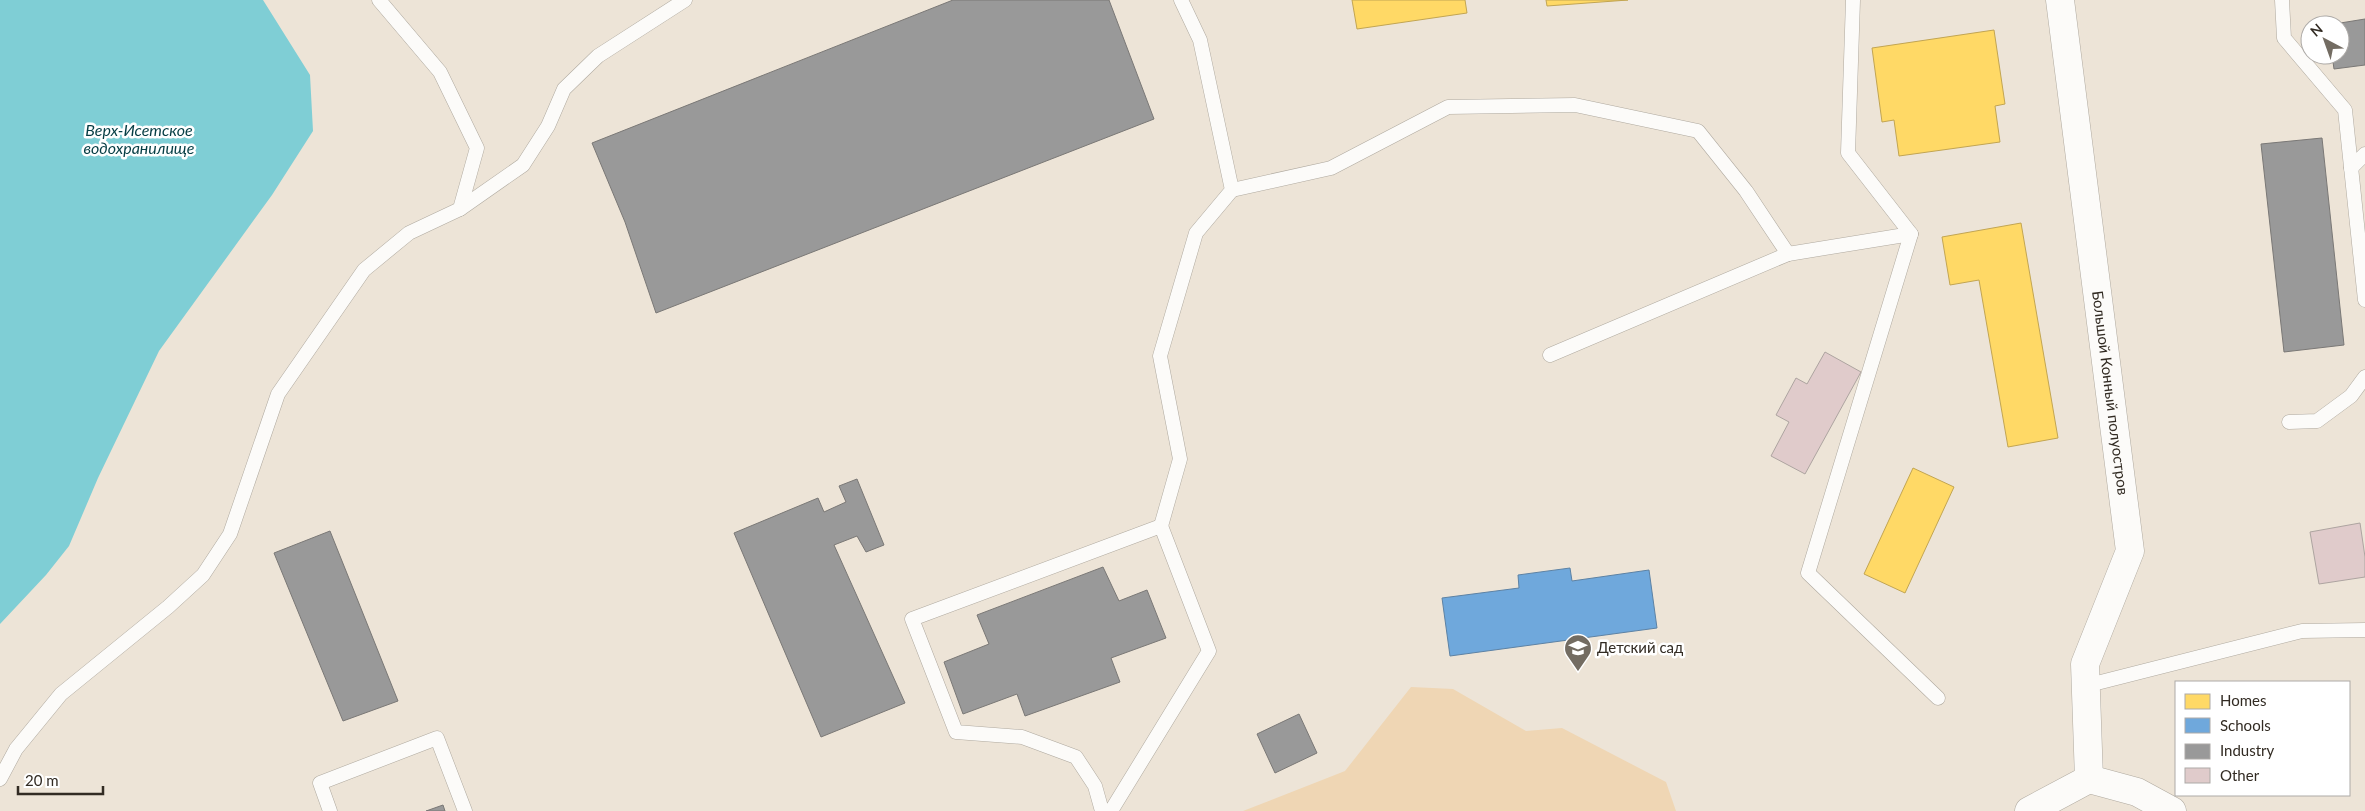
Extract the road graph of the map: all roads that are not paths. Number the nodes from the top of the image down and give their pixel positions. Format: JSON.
{"nodes":[{"id":1,"x":379,"y":0,"type":"edge"},
{"id":2,"x":685,"y":0,"type":"edge"},
{"id":3,"x":1181,"y":0,"type":"edge"},
{"id":4,"x":1853,"y":0,"type":"edge"},
{"id":5,"x":2060,"y":0,"type":"edge"},
{"id":6,"x":2282,"y":0,"type":"edge"},
{"id":7,"x":2365,"y":154,"type":"edge"},
{"id":8,"x":2351,"y":168,"type":"junction"},
{"id":9,"x":1232,"y":190,"type":"junction"},
{"id":10,"x":460,"y":209,"type":"junction"},
{"id":11,"x":1911,"y":234,"type":"junction"},
{"id":12,"x":1788,"y":254,"type":"junction"},
{"id":13,"x":2365,"y":300,"type":"edge"},
{"id":14,"x":1550,"y":355,"type":"dead end"},
{"id":15,"x":2365,"y":377,"type":"edge"},
{"id":16,"x":2289,"y":422,"type":"dead end"},
{"id":17,"x":1161,"y":526,"type":"junction"},
{"id":18,"x":2365,"y":630,"type":"edge"},
{"id":19,"x":2085,"y":686,"type":"junction"},
{"id":20,"x":1938,"y":698,"type":"dead end"},
{"id":21,"x":0,"y":779,"type":"edge"},
{"id":22,"x":2089,"y":779,"type":"junction"},
{"id":23,"x":330,"y":811,"type":"edge"},
{"id":24,"x":465,"y":811,"type":"edge"},
{"id":25,"x":1102,"y":811,"type":"edge"},
{"id":26,"x":1111,"y":811,"type":"edge"},
{"id":27,"x":2029,"y":811,"type":"edge"},
{"id":28,"x":2172,"y":811,"type":"edge"}],
"edges":[{"from":1,"to":10,"type":"lane"},
{"from":2,"to":10,"type":"lane"},
{"from":3,"to":9,"type":"lane"},
{"from":4,"to":11,"type":"lane"},
{"from":5,"to":19,"type":"street","name":"Большой Конный полуостров"},
{"from":6,"to":8,"type":"lane"},
{"from":7,"to":8,"type":"lane"},
{"from":8,"to":13,"type":"lane"},
{"from":9,"to":12,"type":"lane"},
{"from":9,"to":17,"type":"lane"},
{"from":10,"to":21,"type":"lane"},
{"from":11,"to":12,"type":"lane"},
{"from":11,"to":20,"type":"lane"},
{"from":12,"to":14,"type":"lane"},
{"from":15,"to":16,"type":"lane"},
{"from":17,"to":25,"type":"lane"},
{"from":17,"to":26,"type":"lane"},
{"from":18,"to":19,"type":"lane"},
{"from":19,"to":22,"type":"street","name":"Большой Конный полуостров"},
{"from":22,"to":27,"type":"street"},
{"from":22,"to":28,"type":"street"},
{"from":23,"to":24,"type":"lane"}]}
